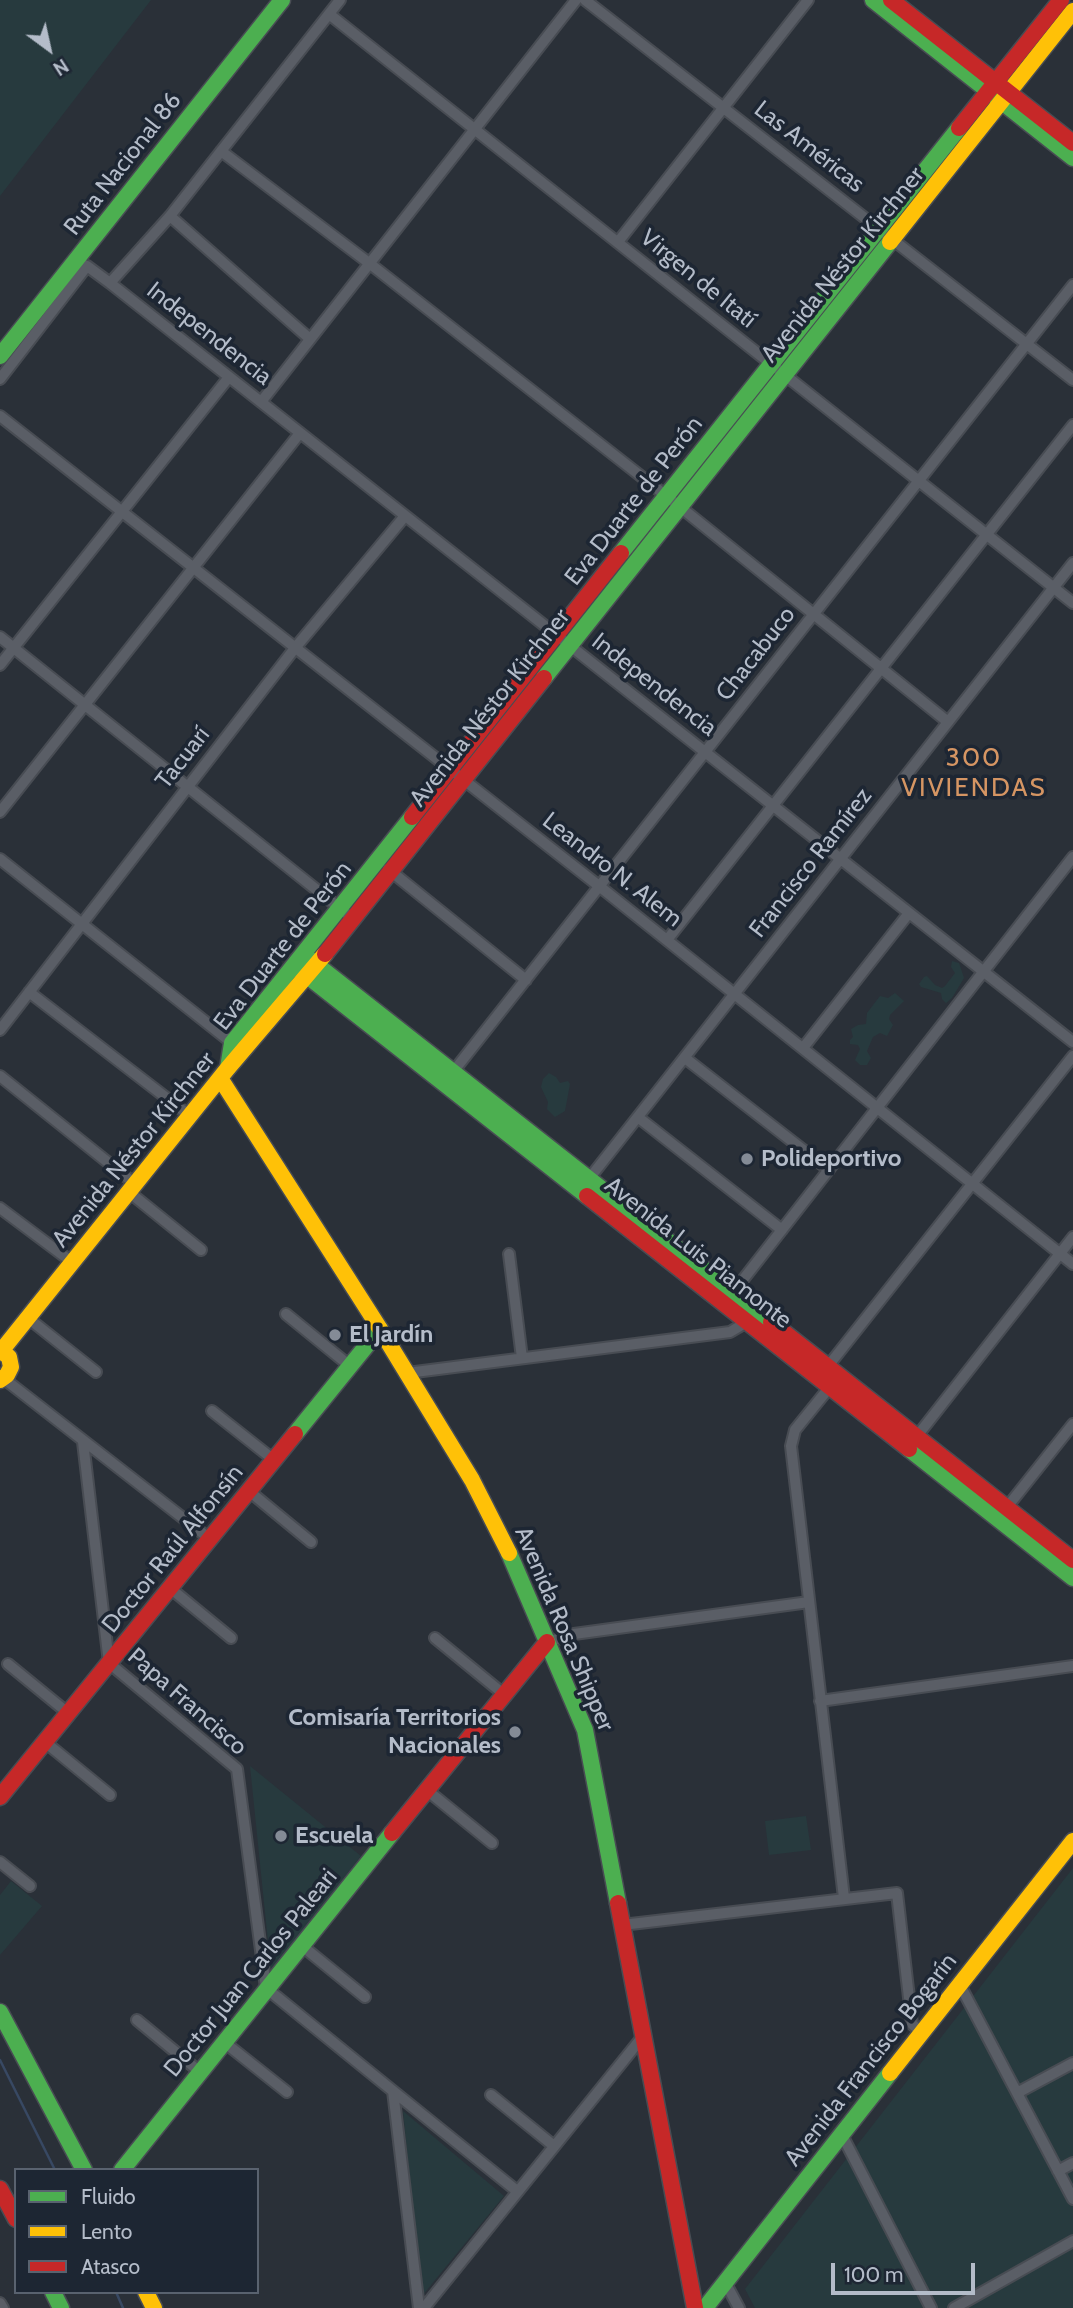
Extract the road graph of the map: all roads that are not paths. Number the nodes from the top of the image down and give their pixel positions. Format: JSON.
{"nodes":[{"id":1,"x":282,"y":0,"type":"edge"},
{"id":2,"x":340,"y":0,"type":"edge"},
{"id":3,"x":576,"y":0,"type":"edge"},
{"id":4,"x":585,"y":0,"type":"edge"},
{"id":5,"x":808,"y":0,"type":"edge"},
{"id":6,"x":1061,"y":0,"type":"edge"},
{"id":7,"x":887,"y":2,"type":"edge"},
{"id":8,"x":1073,"y":11,"type":"edge"},
{"id":9,"x":329,"y":14,"type":"junction"},
{"id":10,"x":992,"y":87,"type":"junction"},
{"id":11,"x":1006,"y":97,"type":"junction"},
{"id":12,"x":723,"y":108,"type":"junction"},
{"id":13,"x":474,"y":129,"type":"junction"},
{"id":14,"x":1073,"y":143,"type":"edge"},
{"id":15,"x":221,"y":151,"type":"junction"},
{"id":16,"x":1073,"y":158,"type":"edge"},
{"id":17,"x":170,"y":216,"type":"junction"},
{"id":18,"x":880,"y":229,"type":"junction"},
{"id":19,"x":893,"y":239,"type":"junction"},
{"id":20,"x":618,"y":242,"type":"junction"},
{"id":21,"x":369,"y":263,"type":"junction"},
{"id":22,"x":81,"y":264,"type":"junction"},
{"id":23,"x":110,"y":283,"type":"junction"},
{"id":24,"x":1073,"y":285,"type":"edge"},
{"id":25,"x":310,"y":339,"type":"junction"},
{"id":26,"x":1027,"y":344,"type":"junction"},
{"id":27,"x":0,"y":356,"type":"edge"},
{"id":28,"x":778,"y":369,"type":"junction"},
{"id":29,"x":229,"y":377,"type":"junction"},
{"id":30,"x":0,"y":379,"type":"edge"},
{"id":31,"x":1073,"y":380,"type":"edge"},
{"id":32,"x":261,"y":402,"type":"junction"},
{"id":33,"x":0,"y":416,"type":"edge"},
{"id":34,"x":1073,"y":425,"type":"edge"},
{"id":35,"x":300,"y":433,"type":"junction"},
{"id":36,"x":919,"y":481,"type":"junction"},
{"id":37,"x":673,"y":501,"type":"junction"},
{"id":38,"x":122,"y":511,"type":"junction"},
{"id":39,"x":405,"y":516,"type":"junction"},
{"id":40,"x":987,"y":534,"type":"junction"},
{"id":41,"x":1073,"y":563,"type":"edge"},
{"id":42,"x":195,"y":569,"type":"junction"},
{"id":43,"x":1054,"y":588,"type":"junction"},
{"id":44,"x":1073,"y":603,"type":"edge"},
{"id":45,"x":814,"y":614,"type":"junction"},
{"id":46,"x":0,"y":637,"type":"edge"},
{"id":47,"x":563,"y":640,"type":"junction"},
{"id":48,"x":14,"y":648,"type":"junction"},
{"id":49,"x":295,"y":648,"type":"junction"},
{"id":50,"x":0,"y":665,"type":"edge"},
{"id":51,"x":881,"y":669,"type":"junction"},
{"id":52,"x":85,"y":705,"type":"junction"},
{"id":53,"x":948,"y":722,"type":"junction"},
{"id":54,"x":706,"y":751,"type":"junction"},
{"id":55,"x":456,"y":774,"type":"junction"},
{"id":56,"x":188,"y":787,"type":"junction"},
{"id":57,"x":774,"y":805,"type":"junction"},
{"id":58,"x":0,"y":812,"type":"edge"},
{"id":59,"x":1073,"y":857,"type":"edge"},
{"id":60,"x":0,"y":859,"type":"edge"},
{"id":61,"x":841,"y":859,"type":"junction"},
{"id":62,"x":384,"y":865,"type":"junction"},
{"id":63,"x":599,"y":886,"type":"junction"},
{"id":64,"x":346,"y":913,"type":"junction"},
{"id":65,"x":909,"y":913,"type":"junction"},
{"id":66,"x":81,"y":924,"type":"junction"},
{"id":67,"x":667,"y":940,"type":"junction"},
{"id":68,"x":298,"y":960,"type":"junction"},
{"id":69,"x":312,"y":969,"type":"junction"},
{"id":70,"x":985,"y":973,"type":"junction"},
{"id":71,"x":526,"y":980,"type":"junction"},
{"id":72,"x":29,"y":992,"type":"junction"},
{"id":73,"x":735,"y":994,"type":"junction"},
{"id":74,"x":0,"y":1030,"type":"edge"},
{"id":75,"x":1073,"y":1042,"type":"edge"},
{"id":76,"x":238,"y":1047,"type":"junction"},
{"id":77,"x":803,"y":1048,"type":"junction"},
{"id":78,"x":1073,"y":1056,"type":"edge"},
{"id":79,"x":685,"y":1058,"type":"junction"},
{"id":80,"x":224,"y":1073,"type":"junction"},
{"id":81,"x":0,"y":1076,"type":"edge"},
{"id":82,"x":449,"y":1077,"type":"junction"},
{"id":83,"x":878,"y":1108,"type":"junction"},
{"id":84,"x":190,"y":1116,"type":"junction"},
{"id":85,"x":639,"y":1118,"type":"junction"},
{"id":86,"x":829,"y":1170,"type":"junction"},
{"id":87,"x":585,"y":1184,"type":"junction"},
{"id":88,"x":972,"y":1185,"type":"junction"},
{"id":89,"x":132,"y":1188,"type":"junction"},
{"id":90,"x":0,"y":1208,"type":"edge"},
{"id":91,"x":782,"y":1230,"type":"junction"},
{"id":92,"x":1073,"y":1237,"type":"edge"},
{"id":93,"x":201,"y":1250,"type":"dead end"},
{"id":94,"x":509,"y":1254,"type":"dead end"},
{"id":95,"x":1060,"y":1254,"type":"junction"},
{"id":96,"x":72,"y":1262,"type":"junction"},
{"id":97,"x":1073,"y":1264,"type":"edge"},
{"id":98,"x":729,"y":1297,"type":"junction"},
{"id":99,"x":286,"y":1314,"type":"dead end"},
{"id":100,"x":754,"y":1317,"type":"junction"},
{"id":101,"x":28,"y":1318,"type":"junction"},
{"id":102,"x":380,"y":1329,"type":"junction"},
{"id":103,"x":1,"y":1350,"type":"edge"},
{"id":104,"x":522,"y":1358,"type":"junction"},
{"id":105,"x":350,"y":1366,"type":"junction"},
{"id":106,"x":96,"y":1372,"type":"dead end"},
{"id":107,"x":407,"y":1373,"type":"junction"},
{"id":108,"x":829,"y":1377,"type":"junction"},
{"id":109,"x":1,"y":1379,"type":"edge"},
{"id":110,"x":212,"y":1411,"type":"dead end"},
{"id":111,"x":1073,"y":1424,"type":"edge"},
{"id":112,"x":83,"y":1442,"type":"junction"},
{"id":113,"x":912,"y":1442,"type":"junction"},
{"id":114,"x":274,"y":1460,"type":"junction"},
{"id":115,"x":249,"y":1491,"type":"junction"},
{"id":116,"x":1002,"y":1513,"type":"junction"},
{"id":117,"x":210,"y":1539,"type":"junction"},
{"id":118,"x":311,"y":1542,"type":"dead end"},
{"id":119,"x":1073,"y":1560,"type":"edge"},
{"id":120,"x":1073,"y":1578,"type":"edge"},
{"id":121,"x":170,"y":1588,"type":"junction"},
{"id":122,"x":809,"y":1602,"type":"junction"},
{"id":123,"x":231,"y":1638,"type":"dead end"},
{"id":124,"x":435,"y":1638,"type":"dead end"},
{"id":125,"x":547,"y":1642,"type":"junction"},
{"id":126,"x":109,"y":1663,"type":"junction"},
{"id":127,"x":8,"y":1664,"type":"dead end"},
{"id":128,"x":1073,"y":1666,"type":"edge"},
{"id":129,"x":506,"y":1696,"type":"junction"},
{"id":130,"x":820,"y":1700,"type":"junction"},
{"id":131,"x":68,"y":1713,"type":"junction"},
{"id":132,"x":45,"y":1742,"type":"junction"},
{"id":133,"x":428,"y":1791,"type":"junction"},
{"id":134,"x":110,"y":1795,"type":"dead end"},
{"id":135,"x":0,"y":1797,"type":"edge"},
{"id":136,"x":1073,"y":1841,"type":"edge"},
{"id":137,"x":492,"y":1843,"type":"dead end"},
{"id":138,"x":0,"y":1862,"type":"edge"},
{"id":139,"x":30,"y":1886,"type":"dead end"},
{"id":140,"x":844,"y":1898,"type":"junction"},
{"id":141,"x":622,"y":1925,"type":"junction"},
{"id":142,"x":301,"y":1945,"type":"junction"},
{"id":143,"x":960,"y":1985,"type":"junction"},
{"id":144,"x":266,"y":1988,"type":"junction"},
{"id":145,"x":365,"y":1997,"type":"dead end"},
{"id":146,"x":0,"y":2012,"type":"edge"},
{"id":147,"x":136,"y":2020,"type":"dead end"},
{"id":148,"x":922,"y":2032,"type":"junction"},
{"id":149,"x":644,"y":2035,"type":"junction"},
{"id":150,"x":224,"y":2042,"type":"junction"},
{"id":151,"x":1073,"y":2063,"type":"edge"},
{"id":152,"x":200,"y":2072,"type":"junction"},
{"id":153,"x":394,"y":2091,"type":"junction"},
{"id":154,"x":287,"y":2092,"type":"dead end"},
{"id":155,"x":1017,"y":2093,"type":"junction"},
{"id":156,"x":491,"y":2095,"type":"dead end"},
{"id":157,"x":842,"y":2135,"type":"junction"},
{"id":158,"x":554,"y":2146,"type":"junction"},
{"id":159,"x":1073,"y":2163,"type":"edge"},
{"id":160,"x":83,"y":2168,"type":"edge"},
{"id":161,"x":124,"y":2168,"type":"edge"},
{"id":162,"x":1058,"y":2171,"type":"junction"},
{"id":163,"x":0,"y":2189,"type":"edge"},
{"id":164,"x":517,"y":2191,"type":"junction"},
{"id":165,"x":1073,"y":2199,"type":"edge"},
{"id":166,"x":14,"y":2215,"type":"edge"},
{"id":167,"x":1073,"y":2241,"type":"edge"},
{"id":168,"x":725,"y":2282,"type":"junction"},
{"id":169,"x":0,"y":2303,"type":"edge"},
{"id":170,"x":3,"y":2308,"type":"edge"},
{"id":171,"x":421,"y":2308,"type":"edge"},
{"id":172,"x":695,"y":2308,"type":"edge"},
{"id":173,"x":705,"y":2308,"type":"edge"},
{"id":174,"x":739,"y":2308,"type":"edge"},
{"id":175,"x":931,"y":2308,"type":"edge"},
{"id":176,"x":954,"y":2308,"type":"edge"}],
"edges":[{"from":1,"to":22,"type":"main road","name":"Ruta Nacional 86"},
{"from":2,"to":9,"type":"street"},
{"from":3,"to":13,"type":"street"},
{"from":4,"to":12,"type":"street","name":"Las Américas"},
{"from":5,"to":12,"type":"street"},
{"from":6,"to":10,"type":"main road","name":"Eva Duarte de Perón"},
{"from":7,"to":10,"type":"main road"},
{"from":8,"to":11,"type":"main road"},
{"from":9,"to":13,"type":"street","name":"Virgen de Itatí"},
{"from":9,"to":15,"type":"street"},
{"from":10,"to":11,"type":"main road"},
{"from":10,"to":18,"type":"main road","name":"Eva Duarte de Perón"},
{"from":11,"to":14,"type":"main road"},
{"from":11,"to":16,"type":"main road"},
{"from":11,"to":19,"type":"main road","name":"Avenida Néstor Kirchner"},
{"from":12,"to":18,"type":"street","name":"Las Américas"},
{"from":12,"to":20,"type":"street"},
{"from":13,"to":20,"type":"street","name":"Virgen de Itatí"},
{"from":13,"to":21,"type":"street"},
{"from":15,"to":17,"type":"street"},
{"from":15,"to":21,"type":"street"},
{"from":17,"to":23,"type":"street"},
{"from":17,"to":25,"type":"street"},
{"from":18,"to":19,"type":"street","name":"Las Américas"},
{"from":18,"to":28,"type":"main road","name":"Eva Duarte de Perón"},
{"from":19,"to":26,"type":"street","name":"Las Américas"},
{"from":19,"to":28,"type":"main road","name":"Avenida Néstor Kirchner"},
{"from":20,"to":28,"type":"street","name":"Virgen de Itatí"},
{"from":21,"to":25,"type":"street"},
{"from":21,"to":37,"type":"street"},
{"from":22,"to":23,"type":"street","name":"Independencia"},
{"from":22,"to":27,"type":"main road","name":"Ruta Nacional 86"},
{"from":22,"to":30,"type":"street"},
{"from":23,"to":29,"type":"street","name":"Independencia"},
{"from":24,"to":26,"type":"street","name":"Chacabuco"},
{"from":25,"to":32,"type":"street"},
{"from":26,"to":31,"type":"street","name":"Las Américas"},
{"from":26,"to":36,"type":"street","name":"Chacabuco"},
{"from":28,"to":36,"type":"street","name":"Virgen de Itatí"},
{"from":28,"to":37,"type":"main road","name":"Eva Duarte de Perón"},
{"from":29,"to":32,"type":"street","name":"Independencia"},
{"from":29,"to":38,"type":"street"},
{"from":32,"to":35,"type":"street","name":"Independencia"},
{"from":33,"to":38,"type":"street","name":"Leandro N. Alem"},
{"from":34,"to":40,"type":"street"},
{"from":35,"to":39,"type":"street","name":"Independencia"},
{"from":35,"to":42,"type":"street"},
{"from":36,"to":40,"type":"street","name":"Virgen de Itatí"},
{"from":36,"to":45,"type":"street","name":"Chacabuco"},
{"from":37,"to":45,"type":"street"},
{"from":37,"to":47,"type":"main road","name":"Eva Duarte de Perón"},
{"from":38,"to":42,"type":"street","name":"Leandro N. Alem"},
{"from":38,"to":48,"type":"street"},
{"from":39,"to":47,"type":"street","name":"Independencia"},
{"from":39,"to":49,"type":"street","name":"Tacuarí"},
{"from":40,"to":43,"type":"street","name":"Virgen de Itatí"},
{"from":40,"to":51,"type":"street"},
{"from":41,"to":43,"type":"street","name":"Francisco Ramírez"},
{"from":42,"to":49,"type":"street","name":"Leandro N. Alem"},
{"from":42,"to":52,"type":"street"},
{"from":43,"to":44,"type":"street","name":"Virgen de Itatí"},
{"from":43,"to":53,"type":"street","name":"Francisco Ramírez"},
{"from":45,"to":51,"type":"street"},
{"from":45,"to":54,"type":"street","name":"Chacabuco"},
{"from":46,"to":48,"type":"street"},
{"from":47,"to":54,"type":"street","name":"Independencia"},
{"from":47,"to":55,"type":"main road","name":"Eva Duarte de Perón"},
{"from":48,"to":50,"type":"street"},
{"from":48,"to":52,"type":"street"},
{"from":49,"to":55,"type":"street","name":"Leandro N. Alem"},
{"from":49,"to":56,"type":"street","name":"Tacuarí"},
{"from":51,"to":53,"type":"street"},
{"from":51,"to":57,"type":"street"},
{"from":52,"to":56,"type":"street"},
{"from":52,"to":58,"type":"street"},
{"from":53,"to":61,"type":"street","name":"Francisco Ramírez"},
{"from":54,"to":57,"type":"street","name":"Independencia"},
{"from":54,"to":63,"type":"street","name":"Chacabuco"},
{"from":55,"to":62,"type":"main road","name":"Eva Duarte de Perón"},
{"from":55,"to":63,"type":"street","name":"Leandro N. Alem"},
{"from":56,"to":64,"type":"street"},
{"from":56,"to":66,"type":"street","name":"Tacuarí"},
{"from":57,"to":61,"type":"street","name":"Independencia"},
{"from":57,"to":67,"type":"street"},
{"from":59,"to":70,"type":"street"},
{"from":60,"to":66,"type":"street"},
{"from":61,"to":65,"type":"street","name":"Independencia"},
{"from":61,"to":73,"type":"street","name":"Francisco Ramírez"},
{"from":62,"to":64,"type":"main road","name":"Eva Duarte de Perón"},
{"from":62,"to":71,"type":"street"},
{"from":63,"to":67,"type":"street","name":"Leandro N. Alem"},
{"from":63,"to":71,"type":"street","name":"Chacabuco"},
{"from":64,"to":68,"type":"main road","name":"Eva Duarte de Perón"},
{"from":64,"to":69,"type":"main road","name":"Avenida Néstor Kirchner"},
{"from":65,"to":70,"type":"street","name":"Independencia"},
{"from":65,"to":77,"type":"street"},
{"from":66,"to":72,"type":"street","name":"Tacuarí"},
{"from":66,"to":76,"type":"street"},
{"from":67,"to":73,"type":"street","name":"Leandro N. Alem"},
{"from":68,"to":69,"type":"main road","name":"Avenida Luis Piamonte"},
{"from":68,"to":76,"type":"main road","name":"Eva Duarte de Perón"},
{"from":69,"to":76,"type":"main road","name":"Avenida Néstor Kirchner"},
{"from":69,"to":82,"type":"main road","name":"Avenida Luis Piamonte"},
{"from":70,"to":75,"type":"street","name":"Independencia"},
{"from":70,"to":83,"type":"street"},
{"from":71,"to":82,"type":"street","name":"Chacabuco"},
{"from":72,"to":74,"type":"street","name":"Tacuarí"},
{"from":72,"to":84,"type":"street"},
{"from":73,"to":77,"type":"street","name":"Leandro N. Alem"},
{"from":73,"to":79,"type":"street","name":"Francisco Ramírez"},
{"from":76,"to":80,"type":"main road","name":"Eva Duarte de Perón"},
{"from":77,"to":83,"type":"street","name":"Leandro N. Alem"},
{"from":78,"to":88,"type":"street"},
{"from":79,"to":85,"type":"street","name":"Francisco Ramírez"},
{"from":79,"to":86,"type":"street"},
{"from":80,"to":84,"type":"main road","name":"Avenida Néstor Kirchner"},
{"from":80,"to":102,"type":"main road","name":"Avenida Rosa Shipper"},
{"from":81,"to":89,"type":"street"},
{"from":82,"to":87,"type":"main road","name":"Avenida Luis Piamonte"},
{"from":83,"to":86,"type":"street"},
{"from":83,"to":88,"type":"street","name":"Leandro N. Alem"},
{"from":84,"to":89,"type":"main road","name":"Avenida Néstor Kirchner"},
{"from":85,"to":87,"type":"street","name":"Francisco Ramírez"},
{"from":85,"to":91,"type":"street"},
{"from":86,"to":91,"type":"street"},
{"from":87,"to":98,"type":"main road","name":"Avenida Luis Piamonte"},
{"from":88,"to":95,"type":"street","name":"Leandro N. Alem"},
{"from":88,"to":108,"type":"street"},
{"from":89,"to":93,"type":"street"},
{"from":89,"to":96,"type":"main road","name":"Avenida Néstor Kirchner"},
{"from":90,"to":96,"type":"street"},
{"from":91,"to":98,"type":"street"},
{"from":92,"to":95,"type":"street"},
{"from":94,"to":104,"type":"street"},
{"from":95,"to":97,"type":"street","name":"Leandro N. Alem"},
{"from":95,"to":113,"type":"street"},
{"from":96,"to":101,"type":"main road","name":"Avenida Néstor Kirchner"},
{"from":98,"to":100,"type":"main road","name":"Avenida Luis Piamonte"},
{"from":99,"to":105,"type":"street"},
{"from":100,"to":104,"type":"street"},
{"from":100,"to":108,"type":"main road","name":"Avenida Luis Piamonte"},
{"from":101,"to":103,"type":"main road","name":"Avenida Néstor Kirchner"},
{"from":101,"to":106,"type":"street"},
{"from":102,"to":105,"type":"main road","name":"Doctor Raúl Alfonsín"},
{"from":102,"to":107,"type":"main road","name":"Avenida Rosa Shipper"},
{"from":103,"to":109,"type":"main road"},
{"from":104,"to":107,"type":"street"},
{"from":105,"to":114,"type":"main road","name":"Doctor Raúl Alfonsín"},
{"from":107,"to":125,"type":"main road","name":"Avenida Rosa Shipper"},
{"from":108,"to":113,"type":"main road","name":"Avenida Luis Piamonte"},
{"from":108,"to":122,"type":"street"},
{"from":109,"to":112,"type":"street"},
{"from":110,"to":114,"type":"street"},
{"from":111,"to":116,"type":"street"},
{"from":112,"to":117,"type":"street"},
{"from":112,"to":126,"type":"street","name":"Papa Francisco"},
{"from":113,"to":116,"type":"main road","name":"Avenida Luis Piamonte"},
{"from":114,"to":115,"type":"main road","name":"Doctor Raúl Alfonsín"},
{"from":115,"to":117,"type":"main road","name":"Doctor Raúl Alfonsín"},
{"from":115,"to":118,"type":"street"},
{"from":116,"to":119,"type":"main road","name":"Avenida Luis Piamonte"},
{"from":116,"to":120,"type":"main road","name":"Avenida Luis Piamonte"},
{"from":117,"to":121,"type":"main road","name":"Doctor Raúl Alfonsín"},
{"from":121,"to":123,"type":"street"},
{"from":121,"to":126,"type":"main road","name":"Doctor Raúl Alfonsín"},
{"from":122,"to":125,"type":"street"},
{"from":122,"to":130,"type":"street"},
{"from":124,"to":129,"type":"street"},
{"from":125,"to":129,"type":"main road","name":"Doctor Juan Carlos Paleari"},
{"from":125,"to":141,"type":"main road","name":"Avenida Rosa Shipper"},
{"from":126,"to":131,"type":"main road","name":"Doctor Raúl Alfonsín"},
{"from":126,"to":144,"type":"street","name":"Papa Francisco"},
{"from":127,"to":131,"type":"street"},
{"from":128,"to":130,"type":"street"},
{"from":129,"to":133,"type":"main road","name":"Doctor Juan Carlos Paleari"},
{"from":130,"to":140,"type":"street"},
{"from":131,"to":132,"type":"main road","name":"Doctor Raúl Alfonsín"},
{"from":132,"to":134,"type":"street"},
{"from":132,"to":135,"type":"main road","name":"Doctor Raúl Alfonsín"},
{"from":133,"to":137,"type":"street"},
{"from":133,"to":142,"type":"main road","name":"Doctor Juan Carlos Paleari"},
{"from":136,"to":143,"type":"main road","name":"Avenida Francisco Bogarín"},
{"from":138,"to":139,"type":"street"},
{"from":140,"to":141,"type":"street"},
{"from":140,"to":148,"type":"street"},
{"from":141,"to":149,"type":"main road","name":"Avenida Rosa Shipper"},
{"from":142,"to":144,"type":"main road","name":"Doctor Juan Carlos Paleari"},
{"from":142,"to":145,"type":"street"},
{"from":143,"to":148,"type":"main road","name":"Avenida Francisco Bogarín"},
{"from":143,"to":155,"type":"street"},
{"from":144,"to":150,"type":"main road","name":"Doctor Juan Carlos Paleari"},
{"from":144,"to":153,"type":"street"},
{"from":146,"to":160,"type":"main road"},
{"from":147,"to":152,"type":"street"},
{"from":148,"to":157,"type":"main road","name":"Avenida Francisco Bogarín"},
{"from":149,"to":158,"type":"street"},
{"from":149,"to":172,"type":"main road","name":"Avenida Rosa Shipper"},
{"from":150,"to":152,"type":"main road","name":"Doctor Juan Carlos Paleari"},
{"from":150,"to":154,"type":"street"},
{"from":151,"to":155,"type":"street"},
{"from":152,"to":161,"type":"main road","name":"Doctor Juan Carlos Paleari"},
{"from":153,"to":164,"type":"street"},
{"from":153,"to":171,"type":"street"},
{"from":155,"to":162,"type":"street"},
{"from":156,"to":158,"type":"street"},
{"from":157,"to":168,"type":"main road","name":"Avenida Francisco Bogarín"},
{"from":157,"to":175,"type":"street"},
{"from":158,"to":164,"type":"street"},
{"from":159,"to":162,"type":"street"},
{"from":162,"to":165,"type":"street"},
{"from":163,"to":166,"type":"main road"},
{"from":164,"to":171,"type":"street"},
{"from":167,"to":176,"type":"street"},
{"from":168,"to":173,"type":"main road","name":"Avenida Francisco Bogarín"},
{"from":168,"to":174,"type":"street"},
{"from":169,"to":170,"type":"street"}]}
